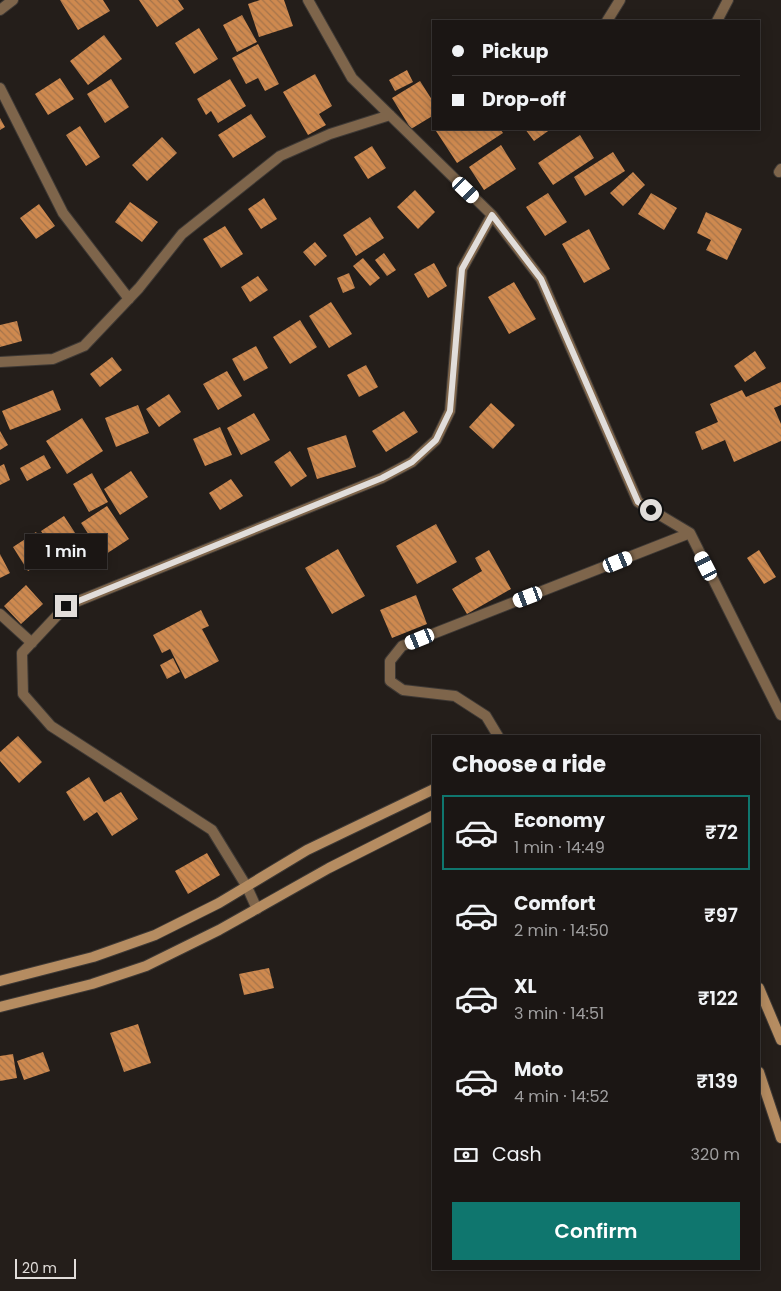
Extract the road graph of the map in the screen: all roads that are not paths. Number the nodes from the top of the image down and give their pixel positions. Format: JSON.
{"nodes":[{"id":1,"x":13,"y":0,"type":"edge"},
{"id":2,"x":308,"y":0,"type":"edge"},
{"id":3,"x":620,"y":0,"type":"edge"},
{"id":4,"x":728,"y":0,"type":"edge"},
{"id":5,"x":0,"y":10,"type":"edge"},
{"id":6,"x":609,"y":20,"type":"edge"},
{"id":7,"x":718,"y":20,"type":"edge"},
{"id":8,"x":0,"y":88,"type":"edge"},
{"id":9,"x":390,"y":115,"type":"junction"},
{"id":10,"x":492,"y":215,"type":"junction"},
{"id":11,"x":129,"y":298,"type":"junction"},
{"id":12,"x":0,"y":362,"type":"edge"},
{"id":13,"x":690,"y":534,"type":"junction"},
{"id":14,"x":0,"y":614,"type":"edge"},
{"id":15,"x":32,"y":643,"type":"junction"},
{"id":16,"x":781,"y":715,"type":"edge"},
{"id":17,"x":497,"y":735,"type":"edge"},
{"id":18,"x":432,"y":790,"type":"edge"},
{"id":19,"x":432,"y":816,"type":"edge"},
{"id":20,"x":247,"y":887,"type":"junction"},
{"id":21,"x":257,"y":909,"type":"junction"},
{"id":22,"x":0,"y":982,"type":"edge"},
{"id":23,"x":760,"y":990,"type":"edge"},
{"id":24,"x":0,"y":1007,"type":"edge"},
{"id":25,"x":781,"y":1040,"type":"edge"},
{"id":26,"x":760,"y":1075,"type":"edge"},
{"id":27,"x":781,"y":1138,"type":"edge"}],
"edges":[{"from":1,"to":5,"type":"street"},
{"from":2,"to":9,"type":"street"},
{"from":3,"to":6,"type":"street"},
{"from":4,"to":7,"type":"street"},
{"from":8,"to":11,"type":"street"},
{"from":9,"to":10,"type":"street"},
{"from":9,"to":11,"type":"street"},
{"from":10,"to":13,"type":"street"},
{"from":10,"to":15,"type":"street"},
{"from":11,"to":12,"type":"street"},
{"from":13,"to":16,"type":"street"},
{"from":13,"to":17,"type":"street"},
{"from":14,"to":15,"type":"street"},
{"from":15,"to":20,"type":"street"},
{"from":18,"to":20,"type":"main road"},
{"from":19,"to":21,"type":"main road"},
{"from":20,"to":21,"type":"street"},
{"from":20,"to":22,"type":"main road"},
{"from":21,"to":24,"type":"main road"},
{"from":23,"to":25,"type":"main road"},
{"from":26,"to":27,"type":"main road"}]}
